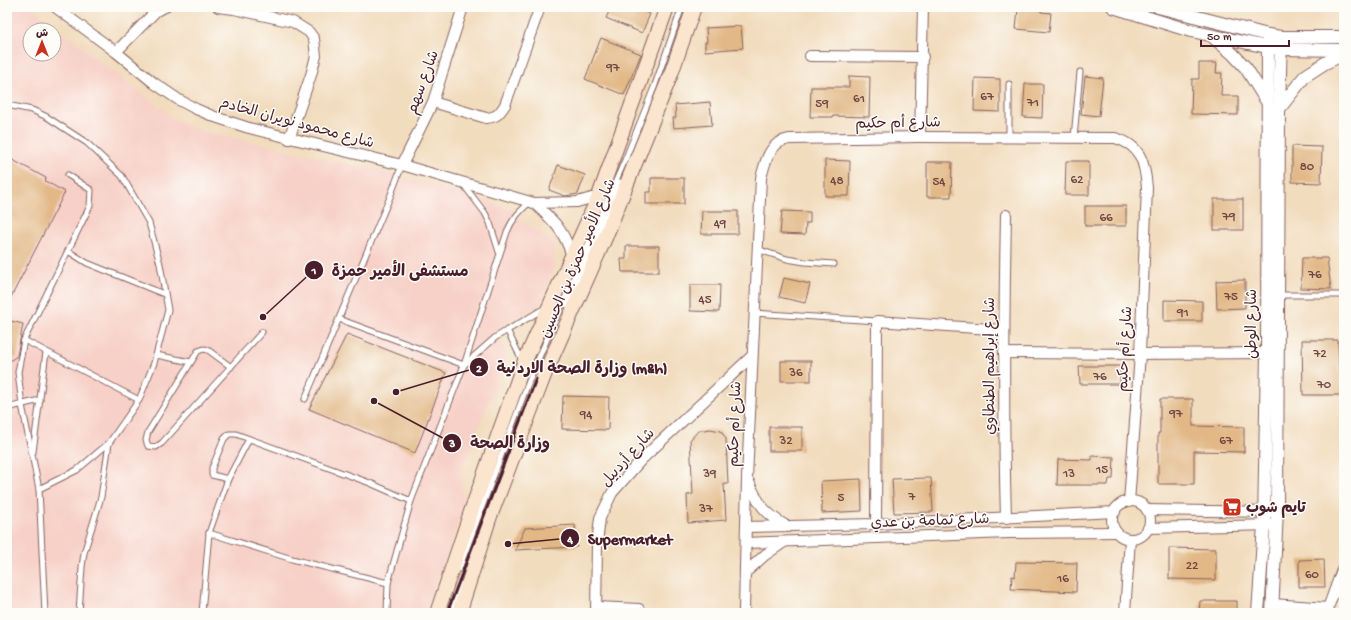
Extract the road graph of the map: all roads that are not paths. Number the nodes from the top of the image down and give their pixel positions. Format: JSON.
{"nodes":[{"id":1,"x":55,"y":7,"type":"edge"},
{"id":2,"x":165,"y":7,"type":"edge"},
{"id":3,"x":218,"y":7,"type":"edge"},
{"id":4,"x":463,"y":7,"type":"edge"},
{"id":5,"x":540,"y":7,"type":"edge"},
{"id":6,"x":682,"y":7,"type":"edge"},
{"id":7,"x":688,"y":7,"type":"edge"},
{"id":8,"x":694,"y":7,"type":"edge"},
{"id":9,"x":923,"y":7,"type":"edge"},
{"id":10,"x":1113,"y":7,"type":"edge"},
{"id":11,"x":1158,"y":7,"type":"edge"},
{"id":12,"x":662,"y":8,"type":"edge"},
{"id":13,"x":1268,"y":35,"type":"junction"},
{"id":14,"x":1212,"y":36,"type":"junction"},
{"id":15,"x":1281,"y":37,"type":"junction"},
{"id":16,"x":1344,"y":37,"type":"edge"},
{"id":17,"x":1267,"y":47,"type":"junction"},
{"id":18,"x":1281,"y":49,"type":"junction"},
{"id":19,"x":1344,"y":50,"type":"edge"},
{"id":20,"x":116,"y":52,"type":"junction"},
{"id":21,"x":1344,"y":54,"type":"edge"},
{"id":22,"x":810,"y":56,"type":"dead end"},
{"id":23,"x":923,"y":57,"type":"junction"},
{"id":24,"x":1080,"y":72,"type":"dead end"},
{"id":25,"x":1009,"y":84,"type":"dead end"},
{"id":26,"x":433,"y":102,"type":"junction"},
{"id":27,"x":1267,"y":102,"type":"junction"},
{"id":28,"x":7,"y":105,"type":"edge"},
{"id":29,"x":1279,"y":109,"type":"junction"},
{"id":30,"x":920,"y":137,"type":"junction"},
{"id":31,"x":1009,"y":137,"type":"junction"},
{"id":32,"x":289,"y":138,"type":"junction"},
{"id":33,"x":1074,"y":138,"type":"junction"},
{"id":34,"x":402,"y":165,"type":"junction"},
{"id":35,"x":68,"y":176,"type":"dead end"},
{"id":36,"x":461,"y":182,"type":"junction"},
{"id":37,"x":598,"y":196,"type":"junction"},
{"id":38,"x":532,"y":203,"type":"junction"},
{"id":39,"x":1006,"y":215,"type":"dead end"},
{"id":40,"x":758,"y":249,"type":"junction"},
{"id":41,"x":68,"y":251,"type":"junction"},
{"id":42,"x":500,"y":252,"type":"junction"},
{"id":43,"x":572,"y":256,"type":"junction"},
{"id":44,"x":834,"y":264,"type":"dead end"},
{"id":45,"x":164,"y":294,"type":"junction"},
{"id":46,"x":1344,"y":294,"type":"edge"},
{"id":47,"x":1277,"y":295,"type":"junction"},
{"id":48,"x":551,"y":305,"type":"junction"},
{"id":49,"x":754,"y":313,"type":"junction"},
{"id":50,"x":339,"y":319,"type":"junction"},
{"id":51,"x":877,"y":321,"type":"junction"},
{"id":52,"x":507,"y":330,"type":"junction"},
{"id":53,"x":1004,"y":330,"type":"junction"},
{"id":54,"x":262,"y":332,"type":"dead end"},
{"id":55,"x":24,"y":340,"type":"junction"},
{"id":56,"x":46,"y":352,"type":"junction"},
{"id":57,"x":1004,"y":353,"type":"junction"},
{"id":58,"x":1267,"y":353,"type":"junction"},
{"id":59,"x":1140,"y":354,"type":"junction"},
{"id":60,"x":156,"y":355,"type":"junction"},
{"id":61,"x":752,"y":356,"type":"junction"},
{"id":62,"x":191,"y":362,"type":"junction"},
{"id":63,"x":524,"y":363,"type":"junction"},
{"id":64,"x":464,"y":365,"type":"junction"},
{"id":65,"x":230,"y":367,"type":"junction"},
{"id":66,"x":539,"y":372,"type":"dead end"},
{"id":67,"x":531,"y":393,"type":"dead end"},
{"id":68,"x":305,"y":399,"type":"dead end"},
{"id":69,"x":40,"y":400,"type":"junction"},
{"id":70,"x":139,"y":400,"type":"junction"},
{"id":71,"x":22,"y":405,"type":"junction"},
{"id":72,"x":7,"y":408,"type":"edge"},
{"id":73,"x":249,"y":439,"type":"junction"},
{"id":74,"x":109,"y":443,"type":"junction"},
{"id":75,"x":33,"y":457,"type":"junction"},
{"id":76,"x":747,"y":478,"type":"junction"},
{"id":77,"x":228,"y":479,"type":"junction"},
{"id":78,"x":39,"y":489,"type":"junction"},
{"id":79,"x":410,"y":501,"type":"junction"},
{"id":80,"x":1129,"y":502,"type":"junction"},
{"id":81,"x":1148,"y":510,"type":"junction"},
{"id":82,"x":1277,"y":511,"type":"junction"},
{"id":83,"x":1115,"y":512,"type":"junction"},
{"id":84,"x":1264,"y":512,"type":"junction"},
{"id":85,"x":1006,"y":518,"type":"junction"},
{"id":86,"x":876,"y":524,"type":"junction"},
{"id":87,"x":1264,"y":525,"type":"junction"},
{"id":88,"x":1277,"y":525,"type":"junction"},
{"id":89,"x":788,"y":527,"type":"junction"},
{"id":90,"x":746,"y":528,"type":"junction"},
{"id":91,"x":1149,"y":528,"type":"junction"},
{"id":92,"x":1116,"y":532,"type":"junction"},
{"id":93,"x":210,"y":533,"type":"junction"},
{"id":94,"x":1130,"y":539,"type":"junction"},
{"id":95,"x":784,"y":542,"type":"junction"},
{"id":96,"x":746,"y":543,"type":"junction"},
{"id":97,"x":472,"y":554,"type":"dead end"},
{"id":98,"x":1343,"y":567,"type":"edge"},
{"id":99,"x":458,"y":571,"type":"dead end"},
{"id":100,"x":745,"y":573,"type":"junction"},
{"id":101,"x":464,"y":576,"type":"dead end"},
{"id":102,"x":388,"y":582,"type":"junction"},
{"id":103,"x":639,"y":609,"type":"dead end"},
{"id":104,"x":1272,"y":609,"type":"edge"},
{"id":105,"x":597,"y":610,"type":"edge"},
{"id":106,"x":1329,"y":611,"type":"edge"},
{"id":107,"x":45,"y":613,"type":"edge"},
{"id":108,"x":79,"y":613,"type":"edge"},
{"id":109,"x":202,"y":613,"type":"edge"},
{"id":110,"x":387,"y":613,"type":"edge"},
{"id":111,"x":437,"y":613,"type":"edge"},
{"id":112,"x":451,"y":613,"type":"edge"},
{"id":113,"x":459,"y":613,"type":"edge"},
{"id":114,"x":744,"y":613,"type":"edge"},
{"id":115,"x":1125,"y":613,"type":"edge"},
{"id":116,"x":1258,"y":613,"type":"edge"}],
"edges":[{"from":1,"to":20,"type":"street","name":"شارع محمود نويران الخادم"},
{"from":2,"to":20,"type":"street"},
{"from":3,"to":32,"type":"street"},
{"from":4,"to":26,"type":"street","name":"شارع سهم"},
{"from":5,"to":26,"type":"street"},
{"from":6,"to":99,"type":"lane"},
{"from":7,"to":66,"type":"lane"},
{"from":8,"to":113,"type":"main road","name":"شارع الأمير حمزة بن الحسين"},
{"from":9,"to":23,"type":"street"},
{"from":10,"to":14,"type":"street"},
{"from":11,"to":13,"type":"street"},
{"from":12,"to":37,"type":"main road","name":"شارع الأمير حمزة بن الحسين"},
{"from":13,"to":15,"type":"street"},
{"from":13,"to":17,"type":"street","name":"شارع الوطن"},
{"from":14,"to":17,"type":"street"},
{"from":14,"to":27,"type":"street"},
{"from":15,"to":16,"type":"street"},
{"from":15,"to":18,"type":"street","name":"شارع الوطن"},
{"from":17,"to":18,"type":"street"},
{"from":17,"to":27,"type":"street","name":"شارع الوطن"},
{"from":18,"to":19,"type":"street"},
{"from":18,"to":29,"type":"street","name":"شارع الوطن"},
{"from":20,"to":32,"type":"street","name":"شارع محمود نويران الخادم"},
{"from":21,"to":29,"type":"street"},
{"from":22,"to":23,"type":"street"},
{"from":23,"to":30,"type":"street"},
{"from":24,"to":33,"type":"lane"},
{"from":25,"to":31,"type":"lane"},
{"from":26,"to":34,"type":"street","name":"شارع سهم"},
{"from":27,"to":58,"type":"street","name":"شارع الوطن"},
{"from":28,"to":45,"type":"lane"},
{"from":29,"to":47,"type":"street","name":"شارع الوطن"},
{"from":30,"to":31,"type":"street","name":"شارع أم حكيم"},
{"from":30,"to":40,"type":"street","name":"شارع أم حكيم"},
{"from":31,"to":33,"type":"street","name":"شارع أم حكيم"},
{"from":32,"to":34,"type":"street","name":"شارع محمود نويران الخادم"},
{"from":33,"to":59,"type":"street","name":"شارع أم حكيم"},
{"from":34,"to":36,"type":"street","name":"شارع محمود نويران الخادم"},
{"from":34,"to":50,"type":"lane"},
{"from":35,"to":41,"type":"lane"},
{"from":36,"to":38,"type":"street","name":"شارع محمود نويران الخادم"},
{"from":36,"to":42,"type":"lane"},
{"from":37,"to":38,"type":"street","name":"شارع محمود نويران الخادم"},
{"from":37,"to":43,"type":"main road","name":"شارع الأمير حمزة بن الحسين"},
{"from":38,"to":42,"type":"lane"},
{"from":38,"to":43,"type":"street","name":"شارع محمود نويران الخادم"},
{"from":39,"to":53,"type":"street","name":"شارع إبراهيم الطنطاوي"},
{"from":40,"to":44,"type":"lane"},
{"from":40,"to":49,"type":"street","name":"شارع أم حكيم"},
{"from":41,"to":45,"type":"lane"},
{"from":41,"to":55,"type":"lane"},
{"from":42,"to":64,"type":"lane"},
{"from":43,"to":48,"type":"main road","name":"شارع الأمير حمزة بن الحسين"},
{"from":45,"to":60,"type":"lane"},
{"from":46,"to":47,"type":"lane"},
{"from":47,"to":82,"type":"street","name":"شارع الوطن"},
{"from":48,"to":52,"type":"lane"},
{"from":48,"to":63,"type":"main road","name":"شارع الأمير حمزة بن الحسين"},
{"from":49,"to":51,"type":"lane"},
{"from":49,"to":61,"type":"street","name":"شارع أم حكيم"},
{"from":50,"to":64,"type":"lane"},
{"from":50,"to":68,"type":"lane"},
{"from":51,"to":53,"type":"street"},
{"from":51,"to":86,"type":"street"},
{"from":52,"to":63,"type":"lane"},
{"from":52,"to":64,"type":"lane"},
{"from":53,"to":57,"type":"street","name":"شارع إبراهيم الطنطاوي"},
{"from":54,"to":65,"type":"lane"},
{"from":55,"to":56,"type":"lane"},
{"from":55,"to":71,"type":"lane"},
{"from":56,"to":69,"type":"lane"},
{"from":56,"to":70,"type":"lane"},
{"from":57,"to":59,"type":"street"},
{"from":57,"to":85,"type":"street","name":"شارع إبراهيم الطنطاوي"},
{"from":58,"to":59,"type":"street"},
{"from":58,"to":84,"type":"street","name":"شارع الوطن"},
{"from":59,"to":80,"type":"street","name":"شارع أم حكيم"},
{"from":60,"to":62,"type":"lane"},
{"from":60,"to":70,"type":"lane"},
{"from":61,"to":76,"type":"street","name":"شارع أم حكيم"},
{"from":61,"to":105,"type":"street","name":"شارع أردبيل"},
{"from":62,"to":65,"type":"lane"},
{"from":62,"to":65,"type":"lane"},
{"from":63,"to":111,"type":"main road","name":"شارع الأمير حمزة بن الحسين"},
{"from":64,"to":79,"type":"lane"},
{"from":67,"to":97,"type":"lane"},
{"from":69,"to":71,"type":"lane"},
{"from":69,"to":75,"type":"lane"},
{"from":70,"to":74,"type":"lane"},
{"from":71,"to":72,"type":"lane"},
{"from":71,"to":75,"type":"lane"},
{"from":73,"to":77,"type":"lane"},
{"from":73,"to":77,"type":"lane"},
{"from":73,"to":79,"type":"lane"},
{"from":74,"to":78,"type":"lane"},
{"from":74,"to":108,"type":"lane"},
{"from":75,"to":78,"type":"lane"},
{"from":76,"to":89,"type":"street"},
{"from":76,"to":90,"type":"street","name":"شارع أم حكيم"},
{"from":77,"to":93,"type":"lane"},
{"from":78,"to":107,"type":"lane"},
{"from":79,"to":102,"type":"lane"},
{"from":80,"to":81,"type":"street"},
{"from":80,"to":83,"type":"street"},
{"from":81,"to":84,"type":"street"},
{"from":81,"to":91,"type":"street"},
{"from":82,"to":84,"type":"street"},
{"from":82,"to":88,"type":"street","name":"شارع الوطن"},
{"from":83,"to":85,"type":"street","name":"شارع ثمامة بن عدي"},
{"from":83,"to":92,"type":"street"},
{"from":84,"to":87,"type":"street","name":"شارع الوطن"},
{"from":85,"to":86,"type":"street","name":"شارع ثمامة بن عدي"},
{"from":86,"to":89,"type":"street","name":"شارع ثمامة بن عدي"},
{"from":87,"to":88,"type":"street"},
{"from":87,"to":91,"type":"street"},
{"from":87,"to":116,"type":"street","name":"شارع الوطن"},
{"from":88,"to":104,"type":"street","name":"شارع الوطن"},
{"from":89,"to":90,"type":"street","name":"شارع ثمامة بن عدي"},
{"from":90,"to":96,"type":"street","name":"شارع أم حكيم"},
{"from":91,"to":94,"type":"street"},
{"from":92,"to":94,"type":"street"},
{"from":92,"to":95,"type":"street","name":"شارع ثمامة بن عدي"},
{"from":93,"to":102,"type":"lane"},
{"from":93,"to":109,"type":"lane"},
{"from":94,"to":115,"type":"street"},
{"from":95,"to":96,"type":"street","name":"شارع ثمامة بن عدي"},
{"from":95,"to":100,"type":"street"},
{"from":96,"to":100,"type":"street","name":"شارع أم حكيم"},
{"from":98,"to":106,"type":"street"},
{"from":100,"to":114,"type":"street","name":"شارع أم حكيم"},
{"from":101,"to":112,"type":"lane"},
{"from":102,"to":110,"type":"lane"},
{"from":103,"to":105,"type":"street"},
{"from":104,"to":106,"type":"street"}]}
